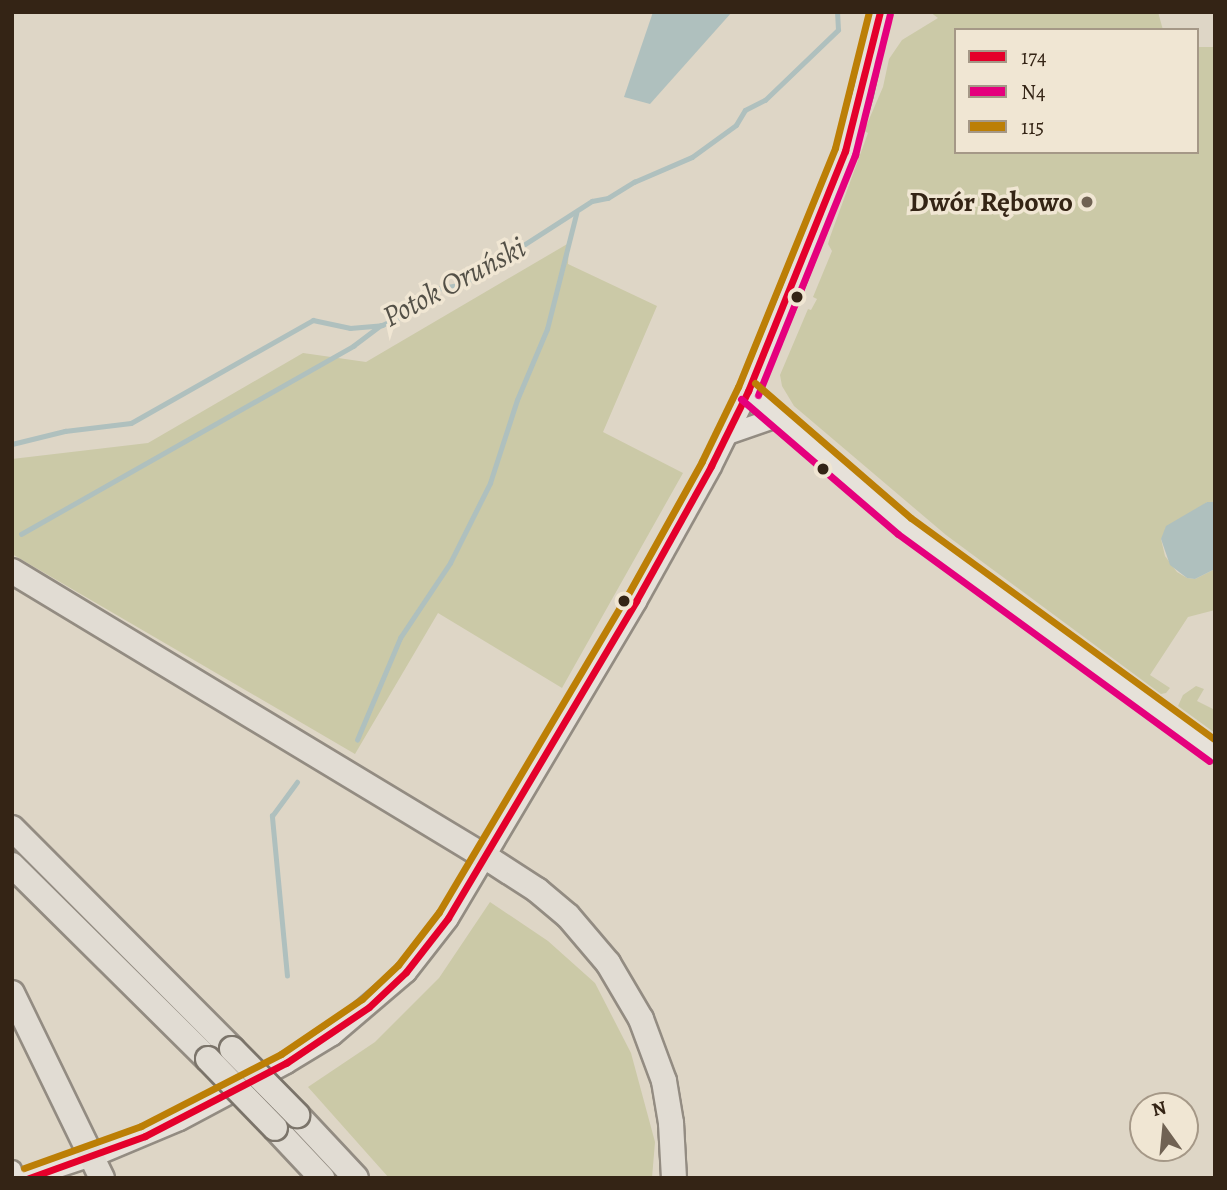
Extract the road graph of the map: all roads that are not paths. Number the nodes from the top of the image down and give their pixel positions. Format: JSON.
{"nodes":[{"id":1,"x":880,"y":12,"type":"edge"},
{"id":2,"x":748,"y":391,"type":"junction"},
{"id":3,"x":776,"y":416,"type":"junction"},
{"id":4,"x":727,"y":434,"type":"junction"},
{"id":5,"x":12,"y":571,"type":"edge"},
{"id":6,"x":1215,"y":753,"type":"edge"},
{"id":7,"x":12,"y":828,"type":"edge"},
{"id":8,"x":485,"y":857,"type":"junction"},
{"id":9,"x":12,"y":865,"type":"edge"},
{"id":10,"x":12,"y":993,"type":"edge"},
{"id":11,"x":96,"y":1168,"type":"edge"},
{"id":12,"x":12,"y":1170,"type":"edge"},
{"id":13,"x":15,"y":1178,"type":"edge"},
{"id":14,"x":29,"y":1178,"type":"edge"},
{"id":15,"x":322,"y":1178,"type":"edge"},
{"id":16,"x":356,"y":1178,"type":"edge"},
{"id":17,"x":674,"y":1178,"type":"edge"}],
"edges":[{"from":1,"to":2,"type":"main road"},
{"from":2,"to":3,"type":"street"},
{"from":2,"to":4,"type":"main road"},
{"from":3,"to":4,"type":"main road"},
{"from":3,"to":6,"type":"street"},
{"from":4,"to":8,"type":"main road"},
{"from":5,"to":8,"type":"highway"},
{"from":7,"to":16,"type":"highway","bridge":true},
{"from":8,"to":11,"type":"main road"},
{"from":8,"to":17,"type":"highway"},
{"from":9,"to":15,"type":"highway","bridge":true},
{"from":10,"to":11,"type":"highway"},
{"from":11,"to":14,"type":"street"},
{"from":12,"to":13,"type":"street"}]}
